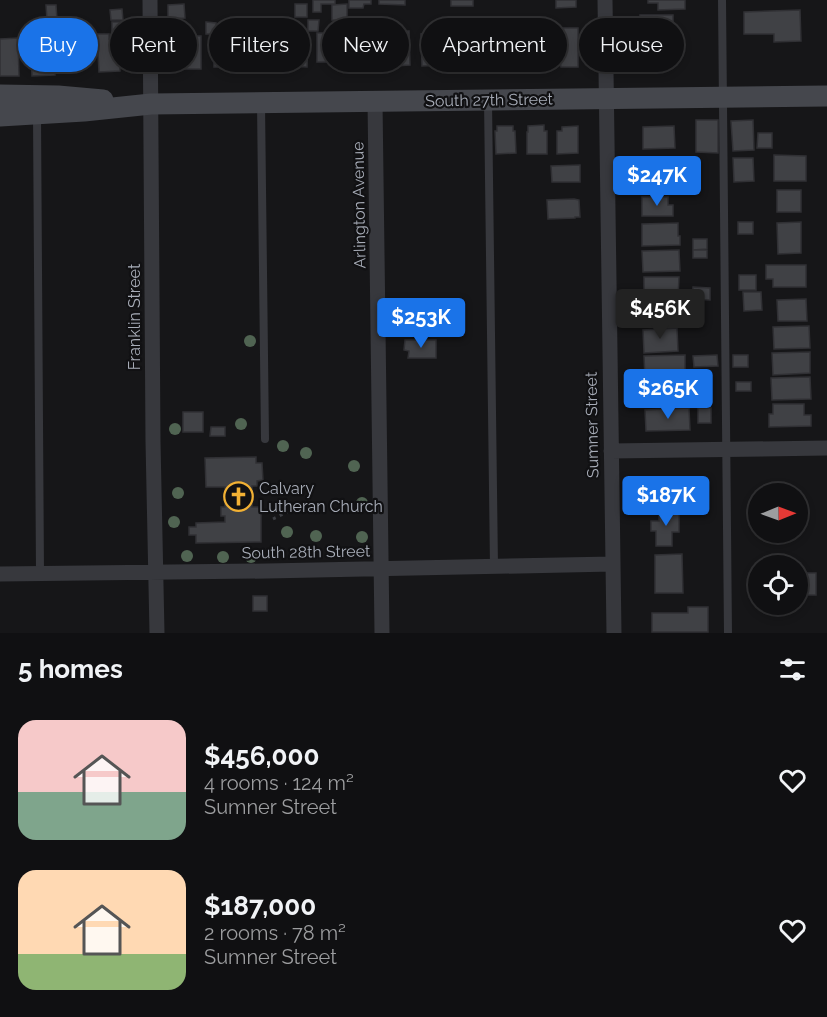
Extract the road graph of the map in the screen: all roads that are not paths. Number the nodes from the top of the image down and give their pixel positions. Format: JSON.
{"nodes":[{"id":1,"x":150,"y":0,"type":"edge"},
{"id":2,"x":605,"y":0,"type":"edge"},
{"id":3,"x":722,"y":0,"type":"edge"},
{"id":4,"x":0,"y":95,"type":"edge"},
{"id":5,"x":827,"y":96,"type":"edge"},
{"id":6,"x":723,"y":97,"type":"junction"},
{"id":7,"x":606,"y":99,"type":"junction"},
{"id":8,"x":488,"y":100,"type":"junction"},
{"id":9,"x":375,"y":101,"type":"junction"},
{"id":10,"x":261,"y":102,"type":"junction"},
{"id":11,"x":151,"y":104,"type":"junction"},
{"id":12,"x":37,"y":114,"type":"junction"},
{"id":13,"x":0,"y":116,"type":"edge"},
{"id":14,"x":265,"y":439,"type":"dead end"},
{"id":15,"x":827,"y":448,"type":"edge"},
{"id":16,"x":728,"y":449,"type":"junction"},
{"id":17,"x":610,"y":451,"type":"junction"},
{"id":18,"x":613,"y":564,"type":"junction"},
{"id":19,"x":494,"y":567,"type":"junction"},
{"id":20,"x":381,"y":569,"type":"junction"},
{"id":21,"x":156,"y":572,"type":"junction"},
{"id":22,"x":40,"y":573,"type":"junction"},
{"id":23,"x":0,"y":574,"type":"edge"},
{"id":24,"x":157,"y":633,"type":"edge"},
{"id":25,"x":382,"y":633,"type":"edge"},
{"id":26,"x":614,"y":633,"type":"edge"},
{"id":27,"x":728,"y":633,"type":"edge"}],
"edges":[{"from":1,"to":11,"type":"street","name":"Franklin Street"},
{"from":2,"to":7,"type":"street","name":"Sumner Street"},
{"from":3,"to":6,"type":"lane"},
{"from":4,"to":11,"type":"main road","name":"South 27th Street"},
{"from":5,"to":6,"type":"main road","name":"South 27th Street"},
{"from":6,"to":7,"type":"main road","name":"South 27th Street"},
{"from":6,"to":16,"type":"lane"},
{"from":7,"to":8,"type":"main road","name":"South 27th Street"},
{"from":7,"to":17,"type":"street","name":"Sumner Street"},
{"from":8,"to":9,"type":"main road","name":"South 27th Street"},
{"from":8,"to":19,"type":"lane"},
{"from":9,"to":10,"type":"main road","name":"South 27th Street"},
{"from":9,"to":20,"type":"street","name":"Arlington Avenue"},
{"from":10,"to":11,"type":"main road","name":"South 27th Street"},
{"from":10,"to":14,"type":"lane"},
{"from":11,"to":12,"type":"main road","name":"South 27th Street"},
{"from":11,"to":21,"type":"street","name":"Franklin Street"},
{"from":12,"to":13,"type":"main road","name":"South 27th Street"},
{"from":12,"to":22,"type":"lane"},
{"from":15,"to":16,"type":"street"},
{"from":16,"to":17,"type":"street"},
{"from":16,"to":27,"type":"lane"},
{"from":17,"to":18,"type":"street","name":"Sumner Street"},
{"from":18,"to":19,"type":"street","name":"South 28th Street"},
{"from":18,"to":26,"type":"street","name":"Sumner Street"},
{"from":19,"to":20,"type":"street","name":"South 28th Street"},
{"from":20,"to":21,"type":"street","name":"South 28th Street"},
{"from":20,"to":25,"type":"street","name":"Arlington Avenue"},
{"from":21,"to":22,"type":"street","name":"South 28th Street"},
{"from":21,"to":24,"type":"street","name":"Franklin Street"},
{"from":22,"to":23,"type":"street","name":"South 28th Street"}]}
